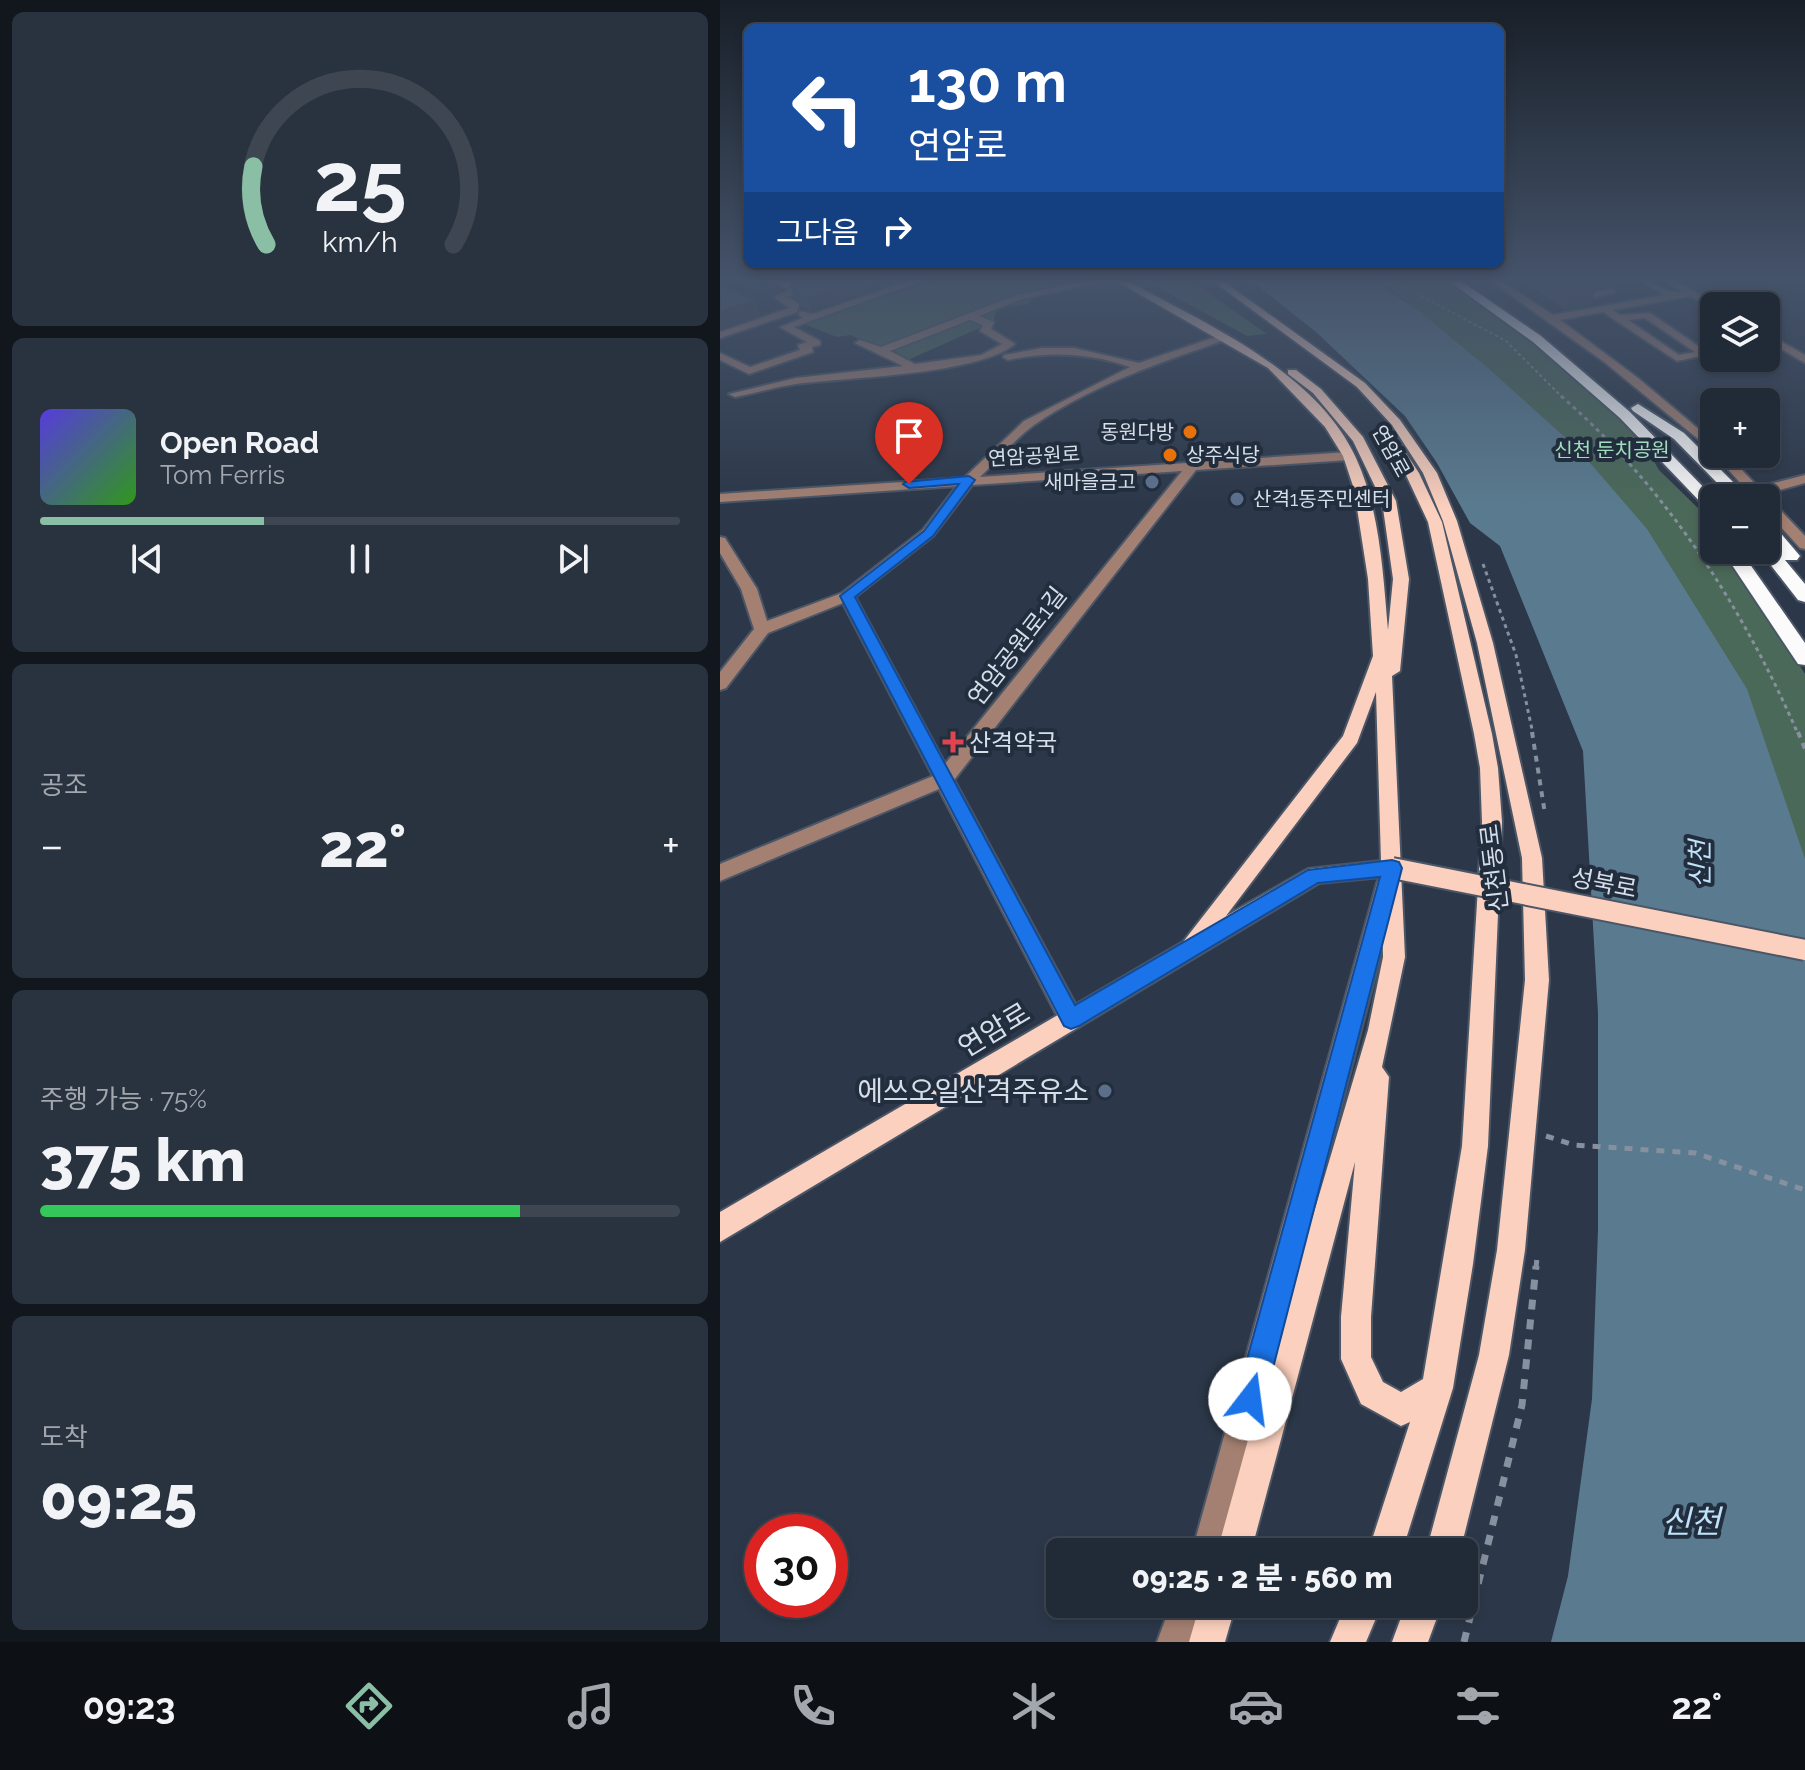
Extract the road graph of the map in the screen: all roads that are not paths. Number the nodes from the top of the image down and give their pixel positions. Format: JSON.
{"nodes":[{"id":1,"x":720,"y":356,"type":"edge"},
{"id":2,"x":794,"y":356,"type":"edge"},
{"id":3,"x":891,"y":356,"type":"edge"},
{"id":4,"x":988,"y":356,"type":"edge"},
{"id":5,"x":1013,"y":356,"type":"edge"},
{"id":6,"x":1103,"y":356,"type":"edge"},
{"id":7,"x":1171,"y":356,"type":"edge"},
{"id":8,"x":1255,"y":356,"type":"edge"},
{"id":9,"x":1270,"y":356,"type":"edge"},
{"id":10,"x":1307,"y":356,"type":"edge"},
{"id":11,"x":1324,"y":356,"type":"edge"},
{"id":12,"x":1559,"y":356,"type":"edge"},
{"id":13,"x":1574,"y":356,"type":"edge"},
{"id":14,"x":1604,"y":356,"type":"edge"},
{"id":15,"x":1674,"y":356,"type":"edge"},
{"id":16,"x":1694,"y":356,"type":"edge"},
{"id":17,"x":1008,"y":357,"type":"dead end"},
{"id":18,"x":770,"y":365,"type":"junction"},
{"id":19,"x":914,"y":367,"type":"junction"},
{"id":20,"x":1139,"y":367,"type":"junction"},
{"id":21,"x":809,"y":380,"type":"junction"},
{"id":22,"x":735,"y":394,"type":"dead end"},
{"id":23,"x":1632,"y":411,"type":"junction"},
{"id":24,"x":1700,"y":436,"type":"edge"},
{"id":25,"x":1349,"y":456,"type":"junction"},
{"id":26,"x":1192,"y":467,"type":"junction"},
{"id":27,"x":1731,"y":468,"type":"edge"},
{"id":28,"x":1805,"y":479,"type":"edge"},
{"id":29,"x":969,"y":480,"type":"junction"},
{"id":30,"x":1711,"y":484,"type":"edge"},
{"id":31,"x":1739,"y":484,"type":"edge"},
{"id":32,"x":1745,"y":484,"type":"edge"},
{"id":33,"x":1780,"y":489,"type":"edge"},
{"id":34,"x":720,"y":498,"type":"edge"},
{"id":35,"x":1700,"y":503,"type":"edge"},
{"id":36,"x":1780,"y":521,"type":"edge"},
{"id":37,"x":720,"y":541,"type":"edge"},
{"id":38,"x":1780,"y":544,"type":"edge"},
{"id":39,"x":1805,"y":545,"type":"edge"},
{"id":40,"x":1741,"y":564,"type":"edge"},
{"id":41,"x":1758,"y":564,"type":"edge"},
{"id":42,"x":1779,"y":564,"type":"edge"},
{"id":43,"x":1805,"y":574,"type":"edge"},
{"id":44,"x":847,"y":596,"type":"junction"},
{"id":45,"x":1805,"y":596,"type":"edge"},
{"id":46,"x":762,"y":629,"type":"junction"},
{"id":47,"x":1805,"y":632,"type":"edge"},
{"id":48,"x":1381,"y":650,"type":"junction"},
{"id":49,"x":1805,"y":659,"type":"edge"},
{"id":50,"x":720,"y":684,"type":"edge"},
{"id":51,"x":1387,"y":727,"type":"junction"},
{"id":52,"x":943,"y":780,"type":"junction"},
{"id":53,"x":1392,"y":868,"type":"junction"},
{"id":54,"x":720,"y":873,"type":"edge"},
{"id":55,"x":1805,"y":950,"type":"edge"},
{"id":56,"x":1186,"y":951,"type":"junction"},
{"id":57,"x":1071,"y":1019,"type":"junction"},
{"id":58,"x":1380,"y":1030,"type":"junction"},
{"id":59,"x":720,"y":1228,"type":"edge"},
{"id":60,"x":1437,"y":1388,"type":"junction"},
{"id":61,"x":1213,"y":1538,"type":"edge"},
{"id":62,"x":1238,"y":1538,"type":"edge"},
{"id":63,"x":1389,"y":1538,"type":"edge"},
{"id":64,"x":1447,"y":1538,"type":"edge"},
{"id":65,"x":1184,"y":1618,"type":"edge"},
{"id":66,"x":1214,"y":1618,"type":"edge"},
{"id":67,"x":1358,"y":1618,"type":"edge"},
{"id":68,"x":1419,"y":1618,"type":"edge"},
{"id":69,"x":1175,"y":1642,"type":"edge"},
{"id":70,"x":1207,"y":1642,"type":"edge"},
{"id":71,"x":1348,"y":1642,"type":"edge"},
{"id":72,"x":1410,"y":1642,"type":"edge"}],
"edges":[{"from":1,"to":18,"type":"street"},
{"from":2,"to":18,"type":"street"},
{"from":3,"to":19,"type":"street"},
{"from":4,"to":19,"type":"street"},
{"from":5,"to":17,"type":"street"},
{"from":6,"to":20,"type":"street"},
{"from":7,"to":20,"type":"street"},
{"from":8,"to":25,"type":"main road","name":"연암로"},
{"from":9,"to":51,"type":"main road","name":"연암로"},
{"from":10,"to":60,"type":"main road","name":"신천동로"},
{"from":11,"to":64,"type":"main road","name":"신천동로"},
{"from":12,"to":23,"type":"highway"},
{"from":13,"to":23,"type":"highway"},
{"from":14,"to":24,"type":"street"},
{"from":15,"to":16,"type":"street"},
{"from":18,"to":21,"type":"street"},
{"from":19,"to":21,"type":"street"},
{"from":20,"to":29,"type":"street"},
{"from":21,"to":22,"type":"street"},
{"from":23,"to":30,"type":"highway"},
{"from":23,"to":31,"type":"highway"},
{"from":23,"to":35,"type":"highway"},
{"from":25,"to":26,"type":"street","name":"연암공원로"},
{"from":25,"to":48,"type":"main road","name":"연암로"},
{"from":26,"to":29,"type":"street","name":"연암공원로"},
{"from":26,"to":52,"type":"street","name":"연암공원로1길"},
{"from":27,"to":32,"type":"street"},
{"from":28,"to":33,"type":"street"},
{"from":29,"to":34,"type":"street","name":"연암공원로"},
{"from":29,"to":44,"type":"street"},
{"from":36,"to":39,"type":"street"},
{"from":37,"to":46,"type":"street"},
{"from":38,"to":43,"type":"highway"},
{"from":40,"to":49,"type":"highway"},
{"from":41,"to":47,"type":"highway"},
{"from":42,"to":45,"type":"highway"},
{"from":44,"to":46,"type":"street"},
{"from":44,"to":52,"type":"street"},
{"from":46,"to":50,"type":"street"},
{"from":48,"to":51,"type":"main road","name":"연암로"},
{"from":48,"to":56,"type":"main road"},
{"from":51,"to":53,"type":"main road"},
{"from":52,"to":54,"type":"street","name":"연암공원로1길"},
{"from":52,"to":57,"type":"street"},
{"from":53,"to":55,"type":"main road","name":"성북로","bridge":true},
{"from":53,"to":56,"type":"main road","name":"연암로"},
{"from":53,"to":58,"type":"main road"},
{"from":53,"to":61,"type":"street"},
{"from":56,"to":57,"type":"main road","name":"연암로"},
{"from":57,"to":59,"type":"main road","name":"연암로"},
{"from":58,"to":60,"type":"main road"},
{"from":58,"to":62,"type":"main road"},
{"from":60,"to":63,"type":"main road","name":"신천동로"},
{"from":65,"to":69,"type":"street"},
{"from":66,"to":70,"type":"main road"},
{"from":67,"to":71,"type":"main road"},
{"from":68,"to":72,"type":"main road"}]}
